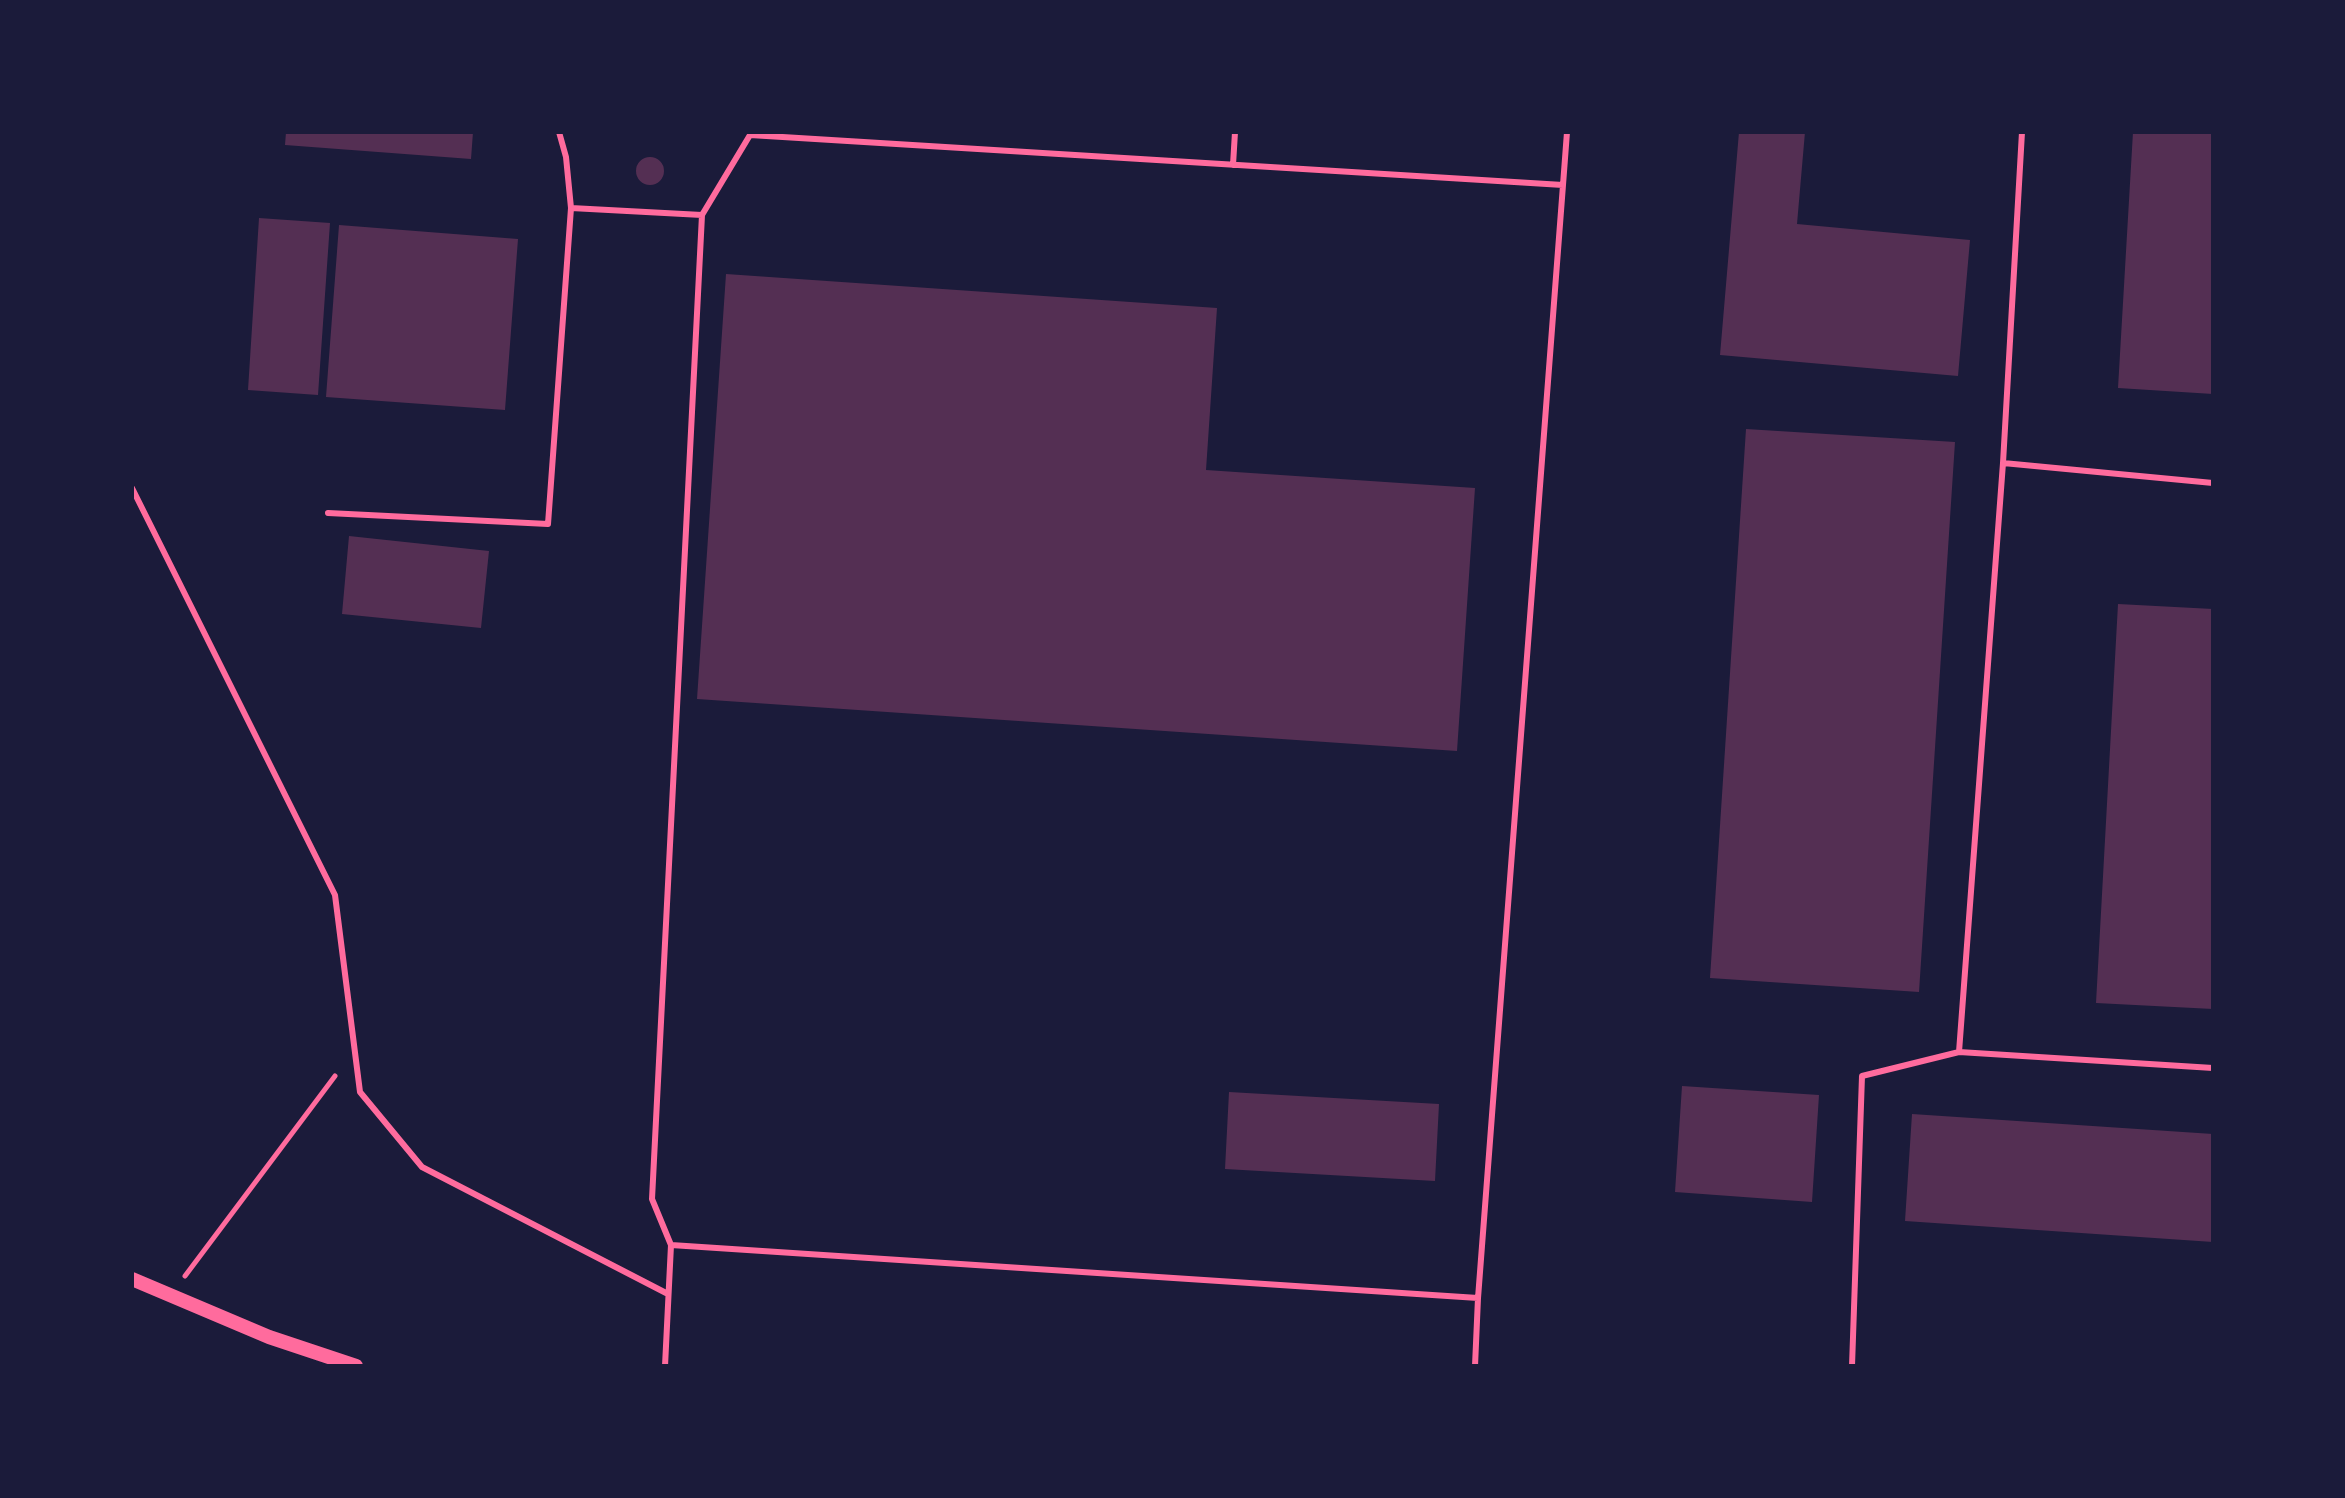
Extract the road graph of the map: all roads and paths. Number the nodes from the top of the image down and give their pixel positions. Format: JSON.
{"nodes":[{"id":1,"x":559,"y":132,"type":"edge"},
{"id":2,"x":1235,"y":132,"type":"edge"},
{"id":3,"x":1567,"y":132,"type":"edge"},
{"id":4,"x":2022,"y":132,"type":"edge"},
{"id":5,"x":1233,"y":165,"type":"junction"},
{"id":6,"x":1563,"y":185,"type":"junction"},
{"id":7,"x":571,"y":208,"type":"junction"},
{"id":8,"x":702,"y":215,"type":"junction"},
{"id":9,"x":2003,"y":463,"type":"junction"},
{"id":10,"x":2213,"y":483,"type":"edge"},
{"id":11,"x":132,"y":488,"type":"edge"},
{"id":12,"x":328,"y":513,"type":"dead end"},
{"id":13,"x":355,"y":1050,"type":"junction"},
{"id":14,"x":1959,"y":1052,"type":"junction"},
{"id":15,"x":2213,"y":1068,"type":"edge"},
{"id":16,"x":671,"y":1245,"type":"junction"},
{"id":17,"x":132,"y":1279,"type":"edge"},
{"id":18,"x":668,"y":1294,"type":"junction"},
{"id":19,"x":170,"y":1296,"type":"junction"},
{"id":20,"x":1478,"y":1298,"type":"junction"},
{"id":21,"x":356,"y":1366,"type":"edge"},
{"id":22,"x":665,"y":1366,"type":"edge"},
{"id":23,"x":1475,"y":1366,"type":"edge"},
{"id":24,"x":1852,"y":1366,"type":"edge"}],
"edges":[{"from":1,"to":7,"type":"lane"},
{"from":2,"to":5,"type":"lane"},
{"from":3,"to":6,"type":"lane"},
{"from":4,"to":9,"type":"lane"},
{"from":5,"to":6,"type":"lane"},
{"from":5,"to":8,"type":"lane"},
{"from":6,"to":20,"type":"lane"},
{"from":7,"to":8,"type":"lane"},
{"from":7,"to":12,"type":"lane"},
{"from":8,"to":16,"type":"lane"},
{"from":9,"to":10,"type":"lane"},
{"from":9,"to":14,"type":"lane"},
{"from":11,"to":13,"type":"lane"},
{"from":13,"to":18,"type":"lane"},
{"from":13,"to":19,"type":"path"},
{"from":14,"to":15,"type":"lane"},
{"from":14,"to":24,"type":"lane"},
{"from":16,"to":18,"type":"lane"},
{"from":16,"to":20,"type":"lane"},
{"from":17,"to":19,"type":"street"},
{"from":18,"to":22,"type":"lane"},
{"from":19,"to":21,"type":"street"},
{"from":20,"to":23,"type":"lane"}]}
